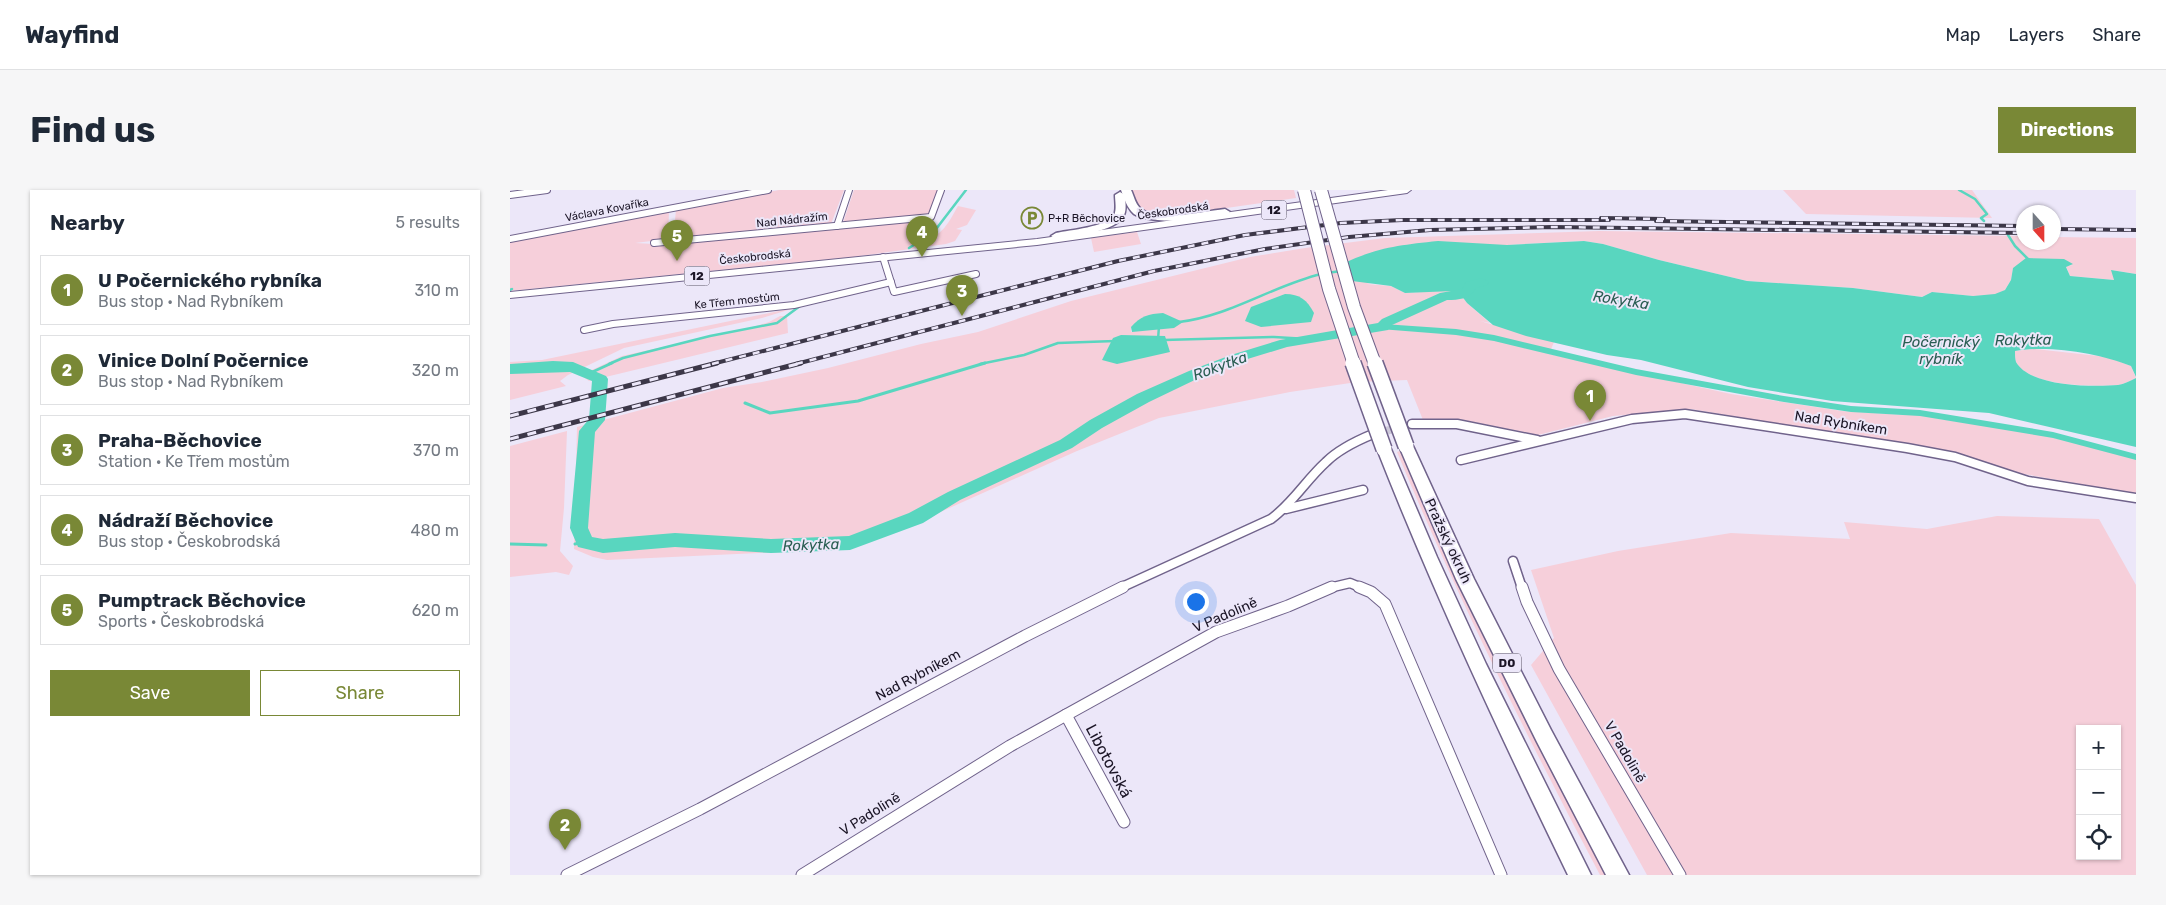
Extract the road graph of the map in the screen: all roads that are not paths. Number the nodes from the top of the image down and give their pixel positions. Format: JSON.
{"nodes":[{"id":1,"x":546,"y":190,"type":"edge"},
{"id":2,"x":768,"y":190,"type":"edge"},
{"id":3,"x":849,"y":190,"type":"edge"},
{"id":4,"x":941,"y":190,"type":"edge"},
{"id":5,"x":1304,"y":190,"type":"edge"},
{"id":6,"x":1321,"y":190,"type":"edge"},
{"id":7,"x":1381,"y":190,"type":"edge"},
{"id":8,"x":1407,"y":190,"type":"edge"},
{"id":9,"x":1122,"y":191,"type":"edge"},
{"id":10,"x":510,"y":195,"type":"edge"},
{"id":11,"x":1225,"y":212,"type":"junction"},
{"id":12,"x":931,"y":217,"type":"joint"},
{"id":13,"x":837,"y":226,"type":"junction"},
{"id":14,"x":1132,"y":228,"type":"junction"},
{"id":15,"x":1056,"y":236,"type":"junction"},
{"id":16,"x":510,"y":239,"type":"edge"},
{"id":17,"x":654,"y":243,"type":"dead end"},
{"id":18,"x":883,"y":257,"type":"junction"},
{"id":19,"x":976,"y":274,"type":"dead end"},
{"id":20,"x":891,"y":282,"type":"junction"},
{"id":21,"x":510,"y":295,"type":"edge"},
{"id":22,"x":584,"y":330,"type":"dead end"},
{"id":23,"x":1412,"y":424,"type":"tunnel mouth"},
{"id":24,"x":1373,"y":434,"type":"tunnel mouth"},
{"id":25,"x":1539,"y":441,"type":"junction"},
{"id":26,"x":1461,"y":460,"type":"dead end"},
{"id":27,"x":1363,"y":490,"type":"dead end"},
{"id":28,"x":1301,"y":491,"type":"junction"},
{"id":29,"x":2136,"y":498,"type":"edge"},
{"id":30,"x":1316,"y":502,"type":"junction"},
{"id":31,"x":1286,"y":509,"type":"junction"},
{"id":32,"x":1513,"y":560,"type":"dead end"},
{"id":33,"x":1066,"y":715,"type":"junction"},
{"id":34,"x":1124,"y":822,"type":"dead end"},
{"id":35,"x":567,"y":875,"type":"edge"},
{"id":36,"x":802,"y":875,"type":"edge"},
{"id":37,"x":1501,"y":875,"type":"edge"},
{"id":38,"x":1580,"y":875,"type":"edge"},
{"id":39,"x":1618,"y":875,"type":"edge"},
{"id":40,"x":1680,"y":875,"type":"edge"}],
"edges":[{"from":1,"to":10,"type":"street"},
{"from":2,"to":16,"type":"street","name":"Václava Kovaříka"},
{"from":3,"to":13,"type":"street"},
{"from":4,"to":12,"type":"street"},
{"from":5,"to":38,"type":"highway","name":"Pražský okruh","number":"D0","bridge":true},
{"from":6,"to":39,"type":"highway","name":"Pražský okruh","number":"D0","bridge":true},
{"from":7,"to":11,"type":"main road","name":"Českobrodská"},
{"from":8,"to":14,"type":"main road","name":"Českobrodská","number":"12"},
{"from":9,"to":11,"type":"highway"},
{"from":9,"to":14,"type":"highway"},
{"from":9,"to":15,"type":"highway"},
{"from":11,"to":14,"type":"main road","name":"Českobrodská"},
{"from":12,"to":13,"type":"street","name":"Nad Nádražím"},
{"from":13,"to":17,"type":"street","name":"Nad Nádražím"},
{"from":14,"to":15,"type":"main road","name":"Českobrodská"},
{"from":14,"to":18,"type":"main road","name":"Českobrodská","number":"12"},
{"from":15,"to":18,"type":"main road","name":"Českobrodská"},
{"from":18,"to":20,"type":"street"},
{"from":18,"to":21,"type":"main road","name":"Českobrodská","number":"12"},
{"from":19,"to":20,"type":"street"},
{"from":20,"to":22,"type":"street","name":"Ke Třem mostům"},
{"from":23,"to":25,"type":"street","name":"Nad Rybníkem"},
{"from":24,"to":28,"type":"street","name":"Nad Rybníkem"},
{"from":25,"to":26,"type":"street","name":"Nad Rybníkem"},
{"from":25,"to":29,"type":"street","name":"Nad Rybníkem"},
{"from":27,"to":30,"type":"street","name":"Nad Rybníkem"},
{"from":28,"to":30,"type":"street"},
{"from":28,"to":31,"type":"street","name":"Nad Rybníkem"},
{"from":30,"to":31,"type":"street","name":"Nad Rybníkem"},
{"from":31,"to":35,"type":"street","name":"Nad Rybníkem"},
{"from":32,"to":40,"type":"street","name":"V Padolině"},
{"from":33,"to":34,"type":"street","name":"Libotovská"},
{"from":33,"to":36,"type":"street","name":"V Padolině"},
{"from":33,"to":37,"type":"street","name":"V Padolině"}]}
